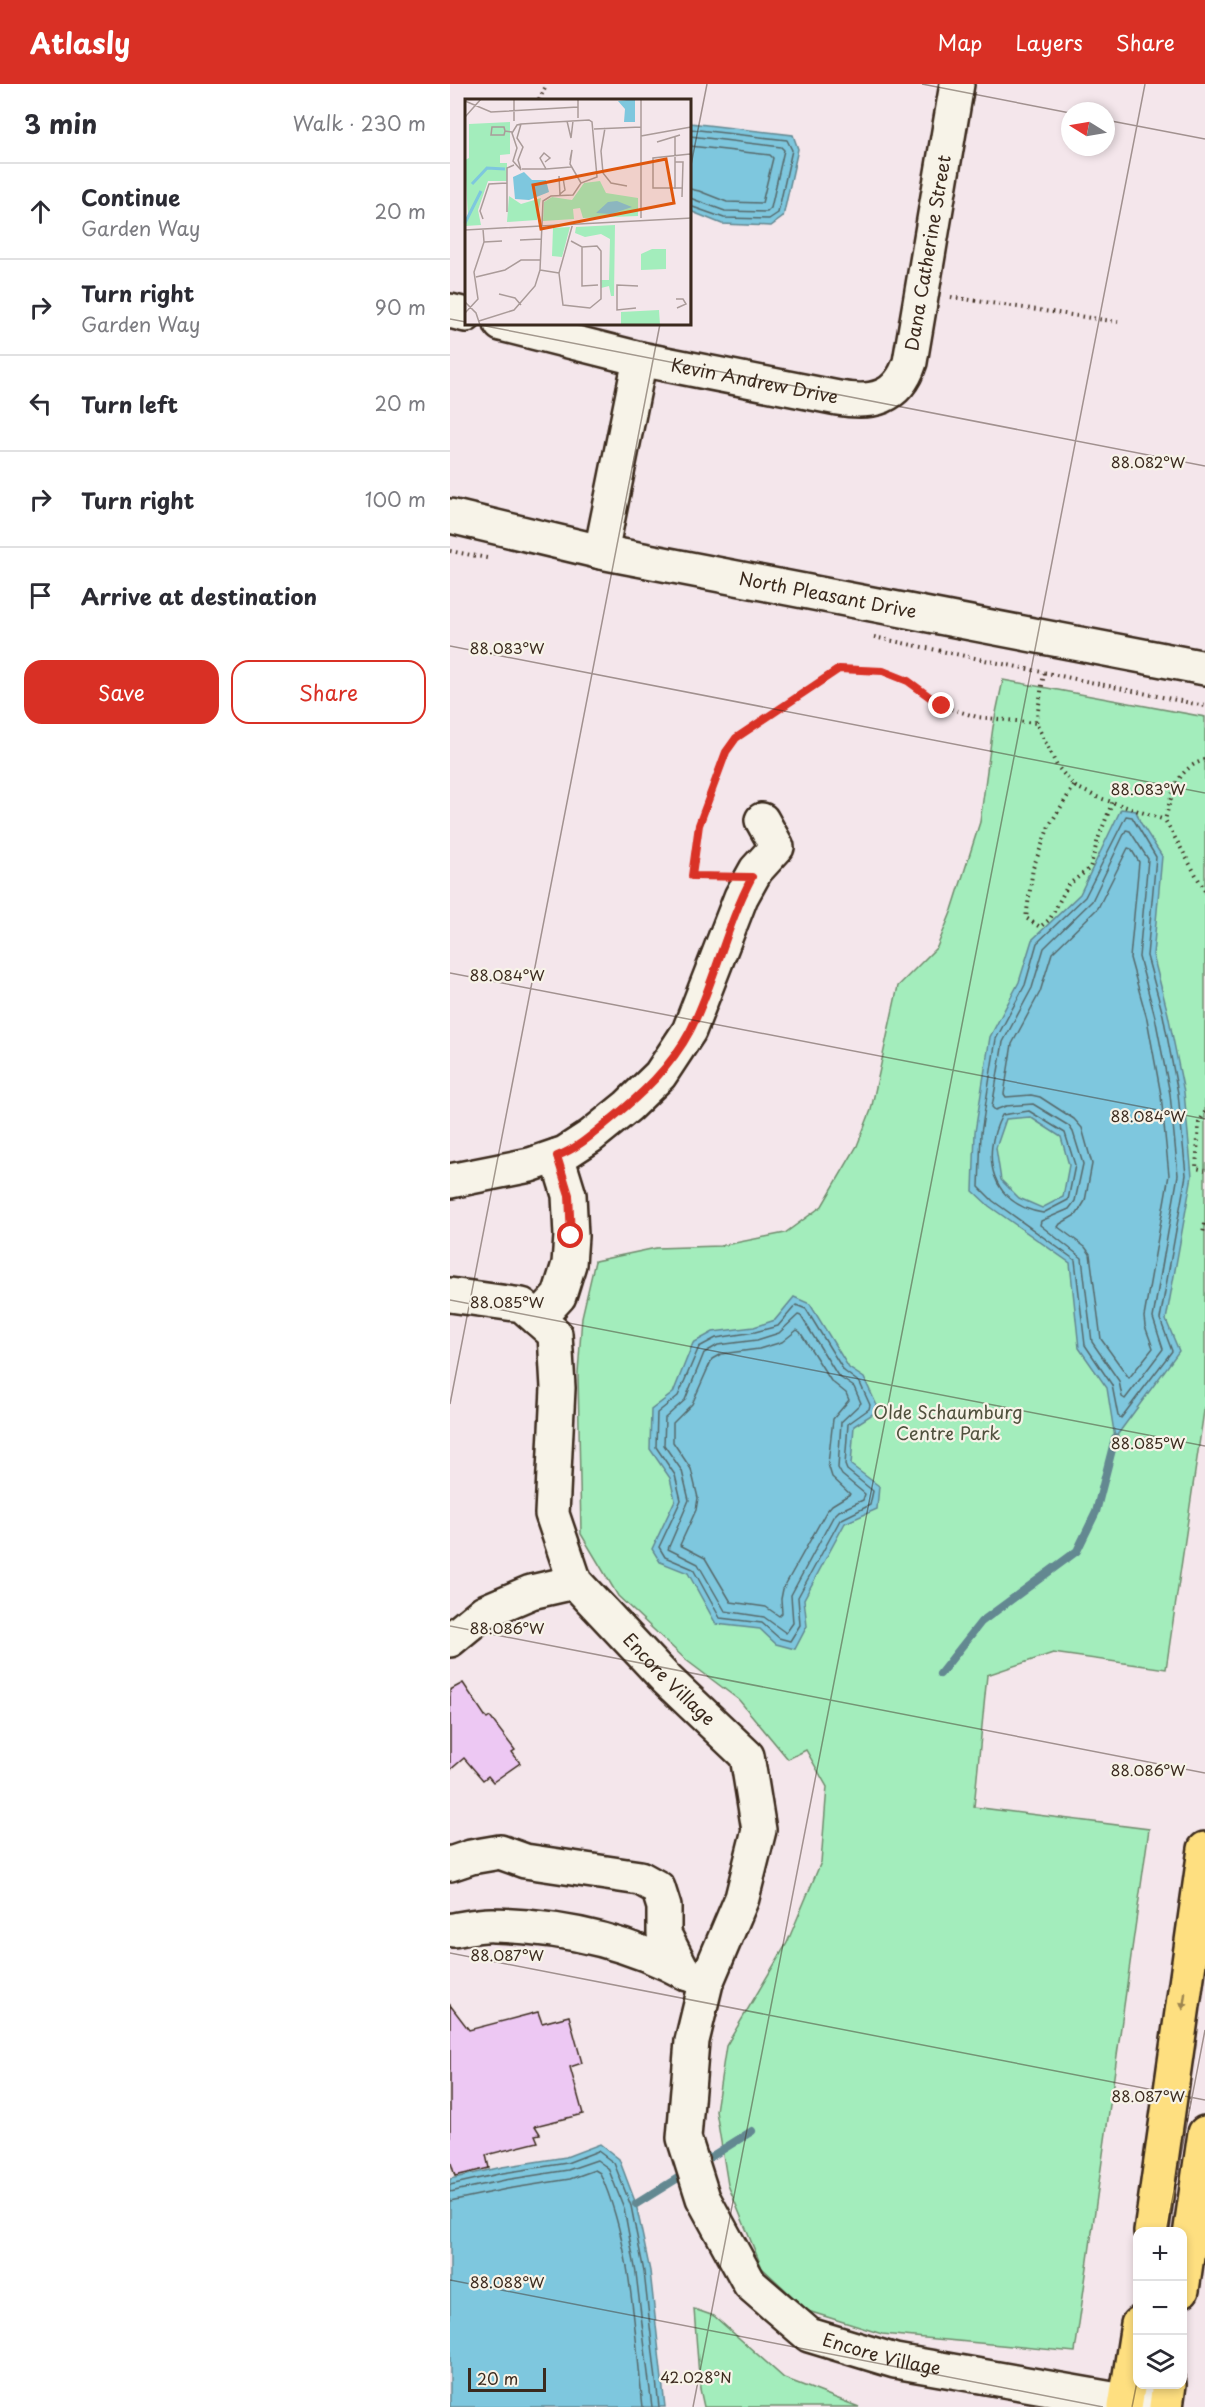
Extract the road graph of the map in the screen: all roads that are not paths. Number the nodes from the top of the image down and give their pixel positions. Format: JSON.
{"nodes":[{"id":1,"x":957,"y":84,"type":"edge"},
{"id":2,"x":450,"y":311,"type":"edge"},
{"id":3,"x":465,"y":315,"type":"edge"},
{"id":4,"x":509,"y":326,"type":"edge"},
{"id":5,"x":640,"y":359,"type":"junction"},
{"id":6,"x":869,"y":401,"type":"joint"},
{"id":7,"x":450,"y":516,"type":"edge"},
{"id":8,"x":601,"y":552,"type":"junction"},
{"id":9,"x":1205,"y":668,"type":"edge"},
{"id":10,"x":769,"y":833,"type":"dead end"},
{"id":11,"x":557,"y":1156,"type":"junction"},
{"id":12,"x":450,"y":1181,"type":"edge"},
{"id":13,"x":450,"y":1295,"type":"edge"},
{"id":14,"x":538,"y":1319,"type":"junction"},
{"id":15,"x":575,"y":1582,"type":"junction"},
{"id":16,"x":450,"y":1640,"type":"edge"},
{"id":17,"x":450,"y":1864,"type":"edge"},
{"id":18,"x":1204,"y":1870,"type":"edge"},
{"id":19,"x":451,"y":1924,"type":"edge"},
{"id":20,"x":694,"y":1977,"type":"junction"},
{"id":21,"x":1205,"y":2133,"type":"edge"},
{"id":22,"x":1152,"y":2227,"type":"edge"},
{"id":23,"x":1183,"y":2281,"type":"edge"},
{"id":24,"x":1135,"y":2335,"type":"edge"},
{"id":25,"x":1168,"y":2389,"type":"edge"},
{"id":26,"x":1126,"y":2404,"type":"edge"},
{"id":27,"x":1158,"y":2407,"type":"edge"},
{"id":28,"x":1166,"y":2407,"type":"edge"}],
"edges":[{"from":1,"to":6,"type":"street","name":"Dana Catherine Street"},
{"from":2,"to":3,"type":"street"},
{"from":4,"to":5,"type":"street","name":"Kevin Andrew Drive"},
{"from":5,"to":6,"type":"street","name":"Kevin Andrew Drive"},
{"from":5,"to":8,"type":"street"},
{"from":7,"to":8,"type":"street","name":"North Pleasant Drive"},
{"from":8,"to":9,"type":"street","name":"North Pleasant Drive"},
{"from":10,"to":11,"type":"street"},
{"from":11,"to":12,"type":"street"},
{"from":11,"to":14,"type":"street"},
{"from":13,"to":14,"type":"street","name":"Encore Village"},
{"from":14,"to":15,"type":"street","name":"Encore Village"},
{"from":15,"to":16,"type":"street"},
{"from":15,"to":20,"type":"street","name":"Encore Village"},
{"from":17,"to":20,"type":"street"},
{"from":18,"to":22,"type":"main road","one_way":true},
{"from":19,"to":20,"type":"street"},
{"from":20,"to":26,"type":"street","name":"Encore Village"},
{"from":21,"to":23,"type":"main road"},
{"from":24,"to":26,"type":"main road"},
{"from":25,"to":28,"type":"main road"},
{"from":26,"to":27,"type":"street","name":"Encore Village"}]}
